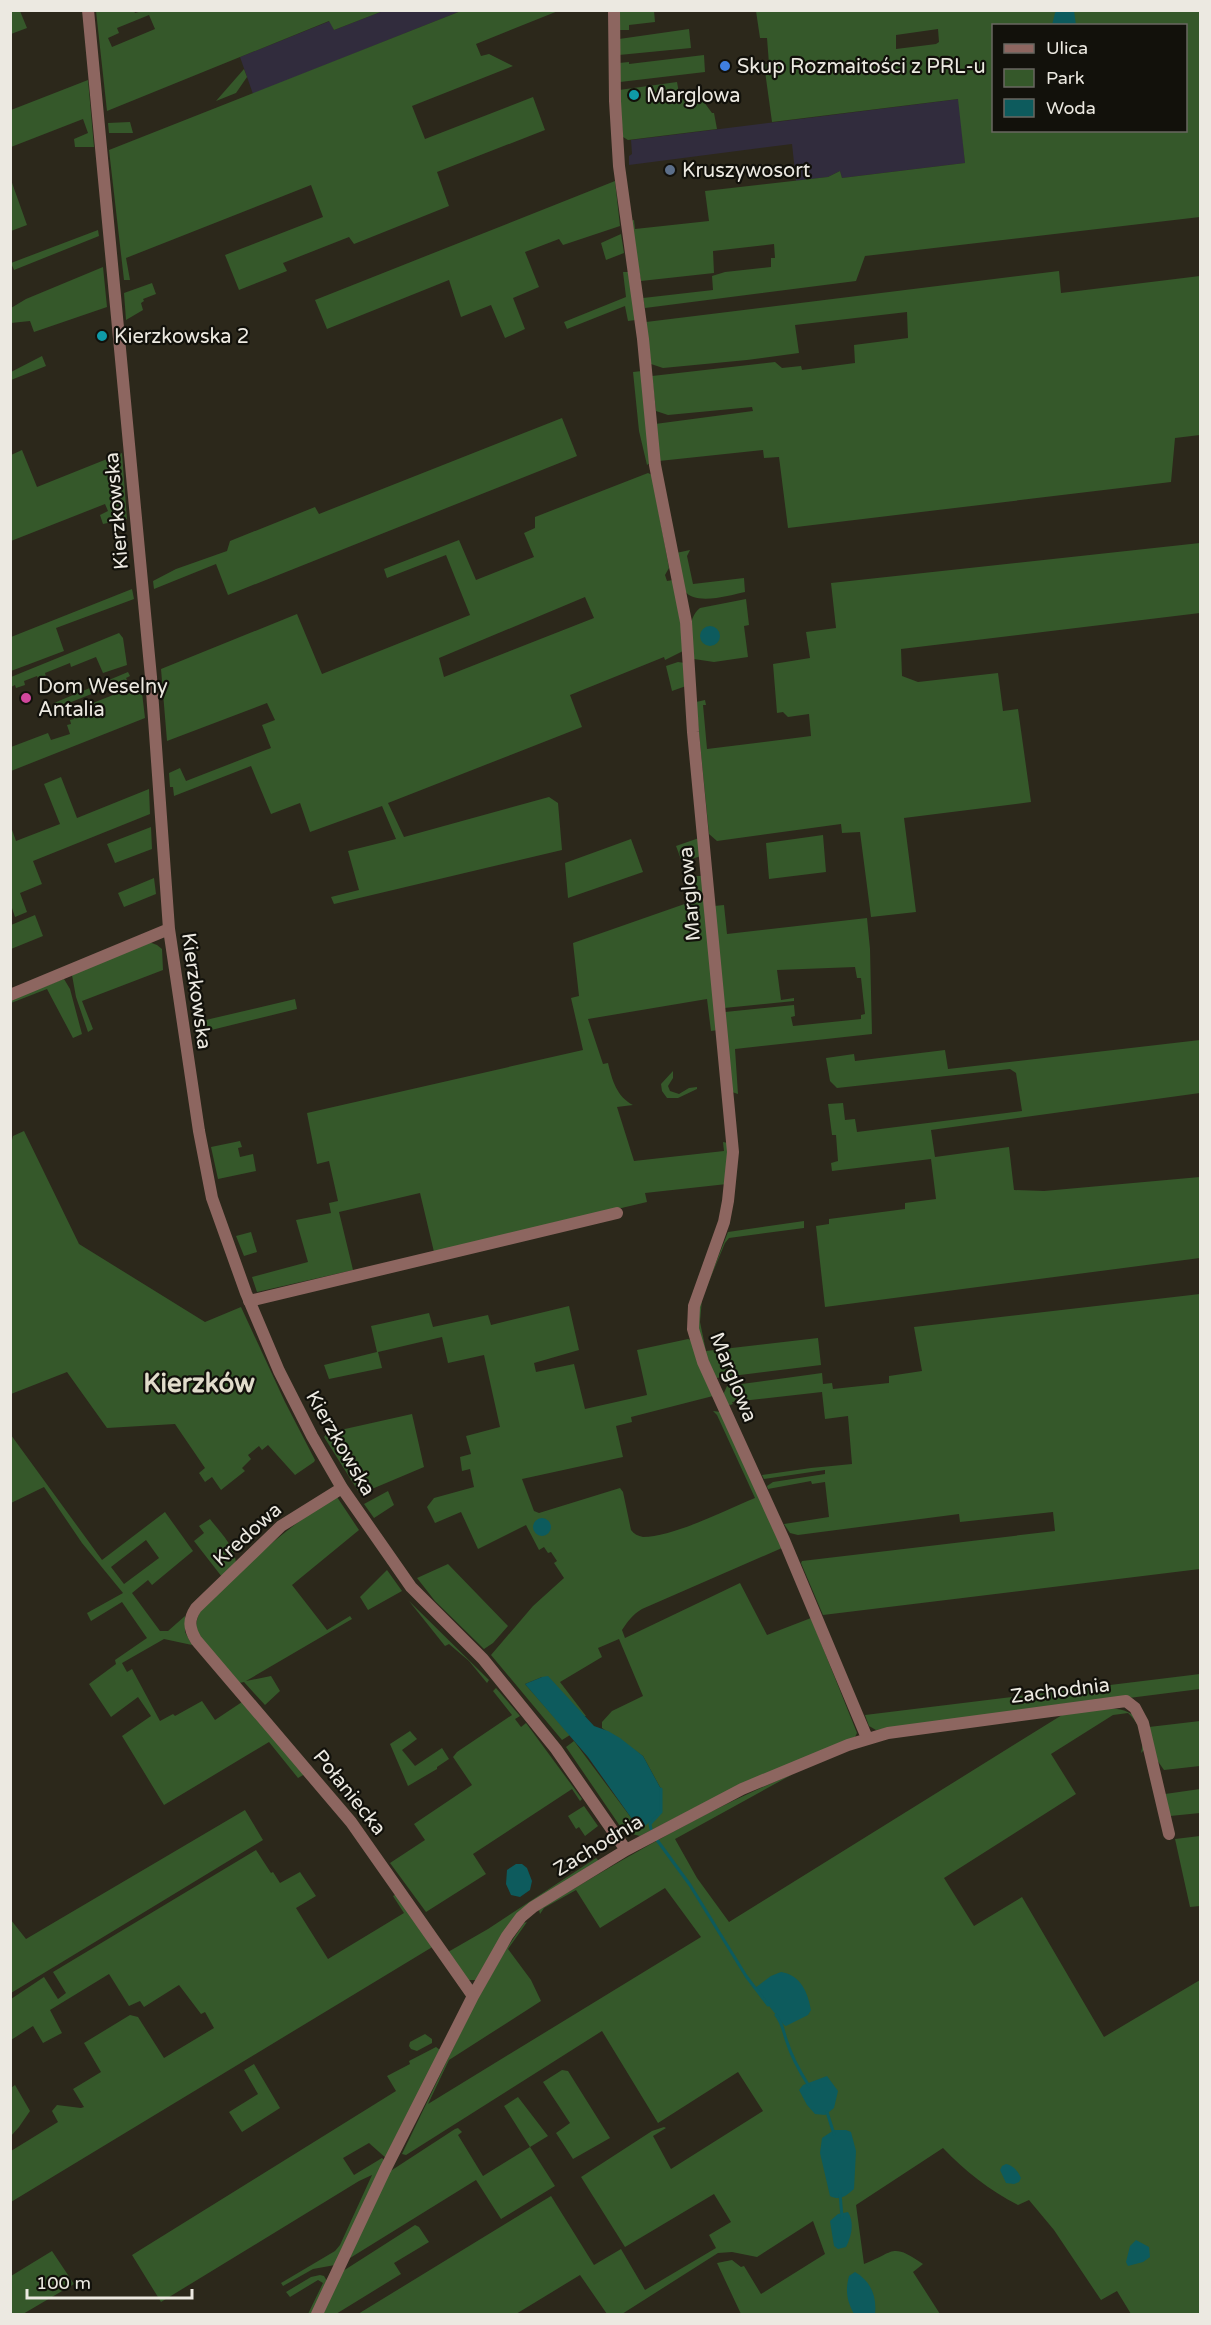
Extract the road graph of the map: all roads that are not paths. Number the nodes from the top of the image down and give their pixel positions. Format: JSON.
{"nodes":[{"id":1,"x":88,"y":10,"type":"edge"},
{"id":2,"x":615,"y":10,"type":"edge"},
{"id":3,"x":168,"y":929,"type":"junction"},
{"id":4,"x":10,"y":995,"type":"edge"},
{"id":5,"x":617,"y":1213,"type":"dead end"},
{"id":6,"x":249,"y":1301,"type":"junction"},
{"id":7,"x":342,"y":1488,"type":"junction"},
{"id":8,"x":190,"y":1621,"type":"joint"},
{"id":9,"x":867,"y":1738,"type":"junction"},
{"id":10,"x":1169,"y":1834,"type":"dead end"},
{"id":11,"x":626,"y":1850,"type":"junction"},
{"id":12,"x":473,"y":1996,"type":"junction"},
{"id":13,"x":317,"y":2314,"type":"edge"}],
"edges":[{"from":1,"to":3,"type":"street","name":"Kierzkowska"},
{"from":2,"to":9,"type":"street","name":"Marglowa"},
{"from":3,"to":4,"type":"street"},
{"from":3,"to":6,"type":"street","name":"Kierzkowska"},
{"from":5,"to":6,"type":"street"},
{"from":6,"to":7,"type":"street","name":"Kierzkowska"},
{"from":7,"to":8,"type":"street","name":"Kredowa"},
{"from":7,"to":11,"type":"street","name":"Kierzkowska"},
{"from":8,"to":12,"type":"street","name":"Połaniecka"},
{"from":9,"to":10,"type":"street","name":"Zachodnia"},
{"from":9,"to":11,"type":"street","name":"Zachodnia"},
{"from":11,"to":12,"type":"street","name":"Zachodnia"},
{"from":12,"to":13,"type":"street","name":"Zachodnia"}]}
